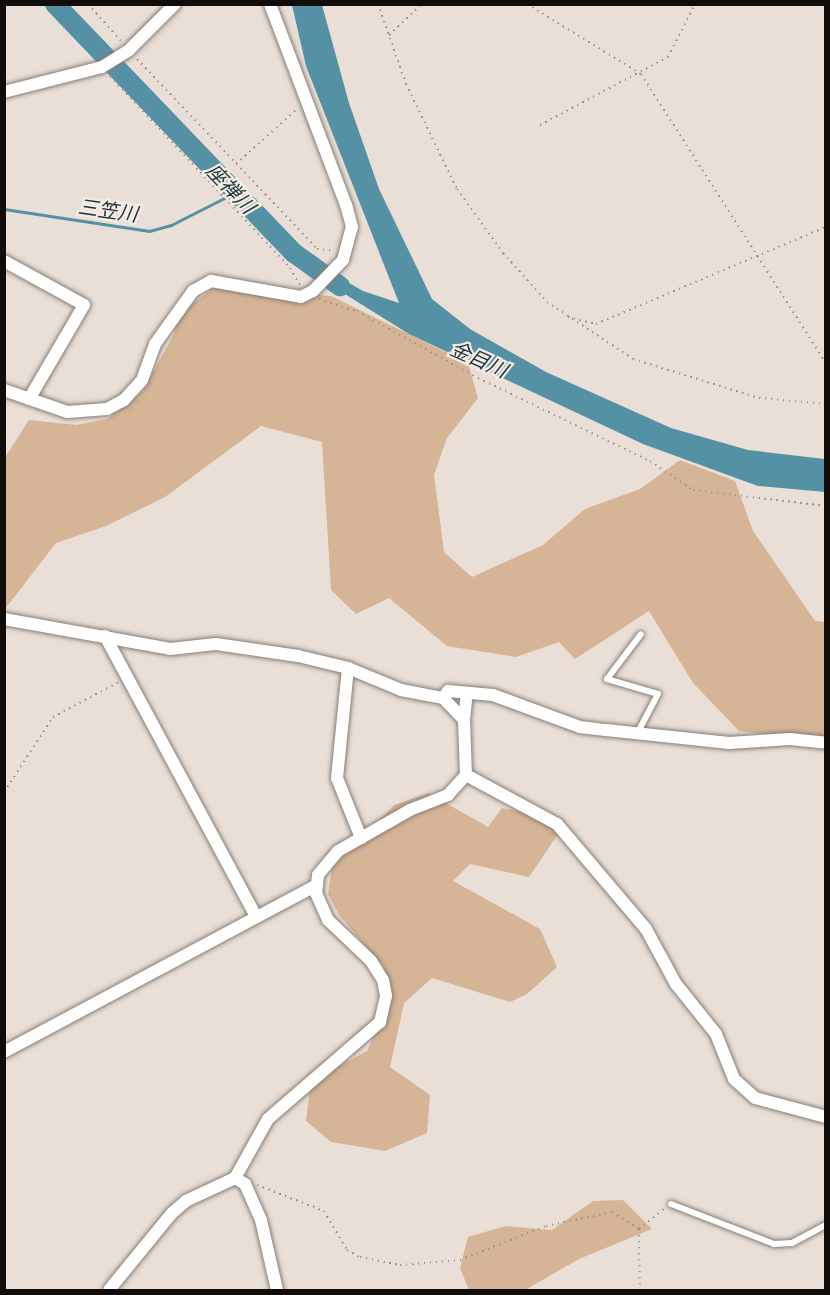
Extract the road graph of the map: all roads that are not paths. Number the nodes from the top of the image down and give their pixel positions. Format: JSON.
{"nodes":[{"id":1,"x":176,"y":4,"type":"edge"},
{"id":2,"x":270,"y":4,"type":"edge"},
{"id":3,"x":4,"y":92,"type":"edge"},
{"id":4,"x":4,"y":261,"type":"edge"},
{"id":5,"x":4,"y":390,"type":"edge"},
{"id":6,"x":29,"y":399,"type":"junction"},
{"id":7,"x":4,"y":619,"type":"edge"},
{"id":8,"x":641,"y":634,"type":"dead end"},
{"id":9,"x":105,"y":636,"type":"junction"},
{"id":10,"x":348,"y":668,"type":"junction"},
{"id":11,"x":467,"y":693,"type":"junction"},
{"id":12,"x":443,"y":698,"type":"junction"},
{"id":13,"x":464,"y":720,"type":"junction"},
{"id":14,"x":638,"y":732,"type":"junction"},
{"id":15,"x":825,"y":743,"type":"edge"},
{"id":16,"x":466,"y":775,"type":"junction"},
{"id":17,"x":361,"y":838,"type":"junction"},
{"id":18,"x":317,"y":885,"type":"junction"},
{"id":19,"x":256,"y":917,"type":"junction"},
{"id":20,"x":4,"y":1052,"type":"edge"},
{"id":21,"x":825,"y":1117,"type":"edge"},
{"id":22,"x":240,"y":1181,"type":"junction"},
{"id":23,"x":671,"y":1204,"type":"road end"},
{"id":24,"x":825,"y":1225,"type":"edge"},
{"id":25,"x":109,"y":1290,"type":"edge"},
{"id":26,"x":277,"y":1290,"type":"edge"}],
"edges":[{"from":1,"to":3,"type":"street"},
{"from":2,"to":6,"type":"street"},
{"from":4,"to":6,"type":"street"},
{"from":5,"to":6,"type":"street"},
{"from":7,"to":9,"type":"street"},
{"from":8,"to":14,"type":"lane"},
{"from":9,"to":10,"type":"street"},
{"from":9,"to":19,"type":"street"},
{"from":10,"to":12,"type":"street"},
{"from":10,"to":17,"type":"street"},
{"from":11,"to":12,"type":"street"},
{"from":11,"to":13,"type":"street"},
{"from":11,"to":14,"type":"street"},
{"from":12,"to":13,"type":"street"},
{"from":13,"to":16,"type":"street"},
{"from":14,"to":15,"type":"street"},
{"from":16,"to":17,"type":"street"},
{"from":16,"to":21,"type":"street"},
{"from":17,"to":18,"type":"street"},
{"from":18,"to":19,"type":"street"},
{"from":18,"to":22,"type":"street"},
{"from":19,"to":20,"type":"street"},
{"from":22,"to":25,"type":"street"},
{"from":22,"to":26,"type":"street"},
{"from":23,"to":24,"type":"lane"}]}
